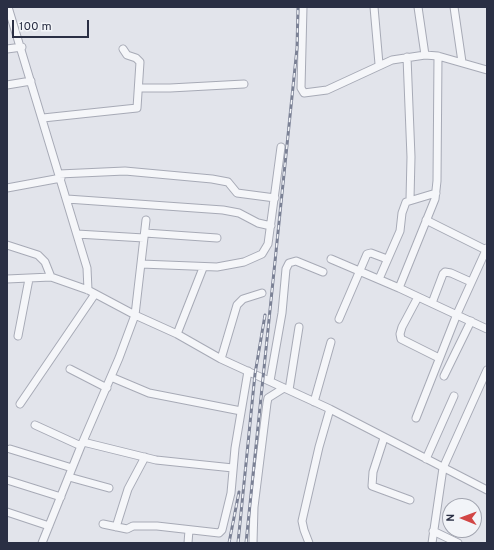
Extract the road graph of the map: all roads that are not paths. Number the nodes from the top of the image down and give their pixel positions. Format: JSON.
{"nodes":[{"id":1,"x":8,"y":7,"type":"edge"},
{"id":2,"x":303,"y":7,"type":"edge"},
{"id":3,"x":374,"y":7,"type":"edge"},
{"id":4,"x":418,"y":7,"type":"edge"},
{"id":5,"x":454,"y":7,"type":"edge"},
{"id":6,"x":22,"y":47,"type":"junction"},
{"id":7,"x":122,"y":49,"type":"dead end"},
{"id":8,"x":7,"y":50,"type":"edge"},
{"id":9,"x":425,"y":55,"type":"junction"},
{"id":10,"x":438,"y":56,"type":"junction"},
{"id":11,"x":408,"y":57,"type":"junction"},
{"id":12,"x":462,"y":62,"type":"junction"},
{"id":13,"x":379,"y":64,"type":"junction"},
{"id":14,"x":487,"y":70,"type":"edge"},
{"id":15,"x":31,"y":82,"type":"junction"},
{"id":16,"x":244,"y":84,"type":"dead end"},
{"id":17,"x":7,"y":85,"type":"edge"},
{"id":18,"x":139,"y":88,"type":"junction"},
{"id":19,"x":43,"y":118,"type":"junction"},
{"id":20,"x":281,"y":147,"type":"dead end"},
{"id":21,"x":60,"y":176,"type":"junction"},
{"id":22,"x":7,"y":188,"type":"edge"},
{"id":23,"x":436,"y":193,"type":"junction"},
{"id":24,"x":275,"y":198,"type":"junction"},
{"id":25,"x":67,"y":199,"type":"junction"},
{"id":26,"x":410,"y":199,"type":"junction"},
{"id":27,"x":146,"y":220,"type":"dead end"},
{"id":28,"x":426,"y":220,"type":"junction"},
{"id":29,"x":271,"y":226,"type":"junction"},
{"id":30,"x":77,"y":234,"type":"junction"},
{"id":31,"x":144,"y":235,"type":"junction"},
{"id":32,"x":217,"y":238,"type":"dead end"},
{"id":33,"x":7,"y":245,"type":"edge"},
{"id":34,"x":487,"y":249,"type":"edge"},
{"id":35,"x":331,"y":259,"type":"dead end"},
{"id":36,"x":388,"y":259,"type":"junction"},
{"id":37,"x":141,"y":264,"type":"junction"},
{"id":38,"x":203,"y":268,"type":"junction"},
{"id":39,"x":360,"y":271,"type":"junction"},
{"id":40,"x":323,"y":272,"type":"dead end"},
{"id":41,"x":51,"y":277,"type":"junction"},
{"id":42,"x":29,"y":278,"type":"junction"},
{"id":43,"x":7,"y":279,"type":"edge"},
{"id":44,"x":379,"y":279,"type":"junction"},
{"id":45,"x":471,"y":282,"type":"junction"},
{"id":46,"x":399,"y":288,"type":"junction"},
{"id":47,"x":88,"y":290,"type":"junction"},
{"id":48,"x":262,"y":293,"type":"dead end"},
{"id":49,"x":95,"y":294,"type":"junction"},
{"id":50,"x":418,"y":297,"type":"junction"},
{"id":51,"x":432,"y":304,"type":"junction"},
{"id":52,"x":457,"y":314,"type":"junction"},
{"id":53,"x":135,"y":316,"type":"junction"},
{"id":54,"x":339,"y":319,"type":"dead end"},
{"id":55,"x":471,"y":321,"type":"junction"},
{"id":56,"x":299,"y":326,"type":"dead end"},
{"id":57,"x":487,"y":329,"type":"edge"},
{"id":58,"x":177,"y":334,"type":"junction"},
{"id":59,"x":18,"y":336,"type":"dead end"},
{"id":60,"x":331,"y":342,"type":"dead end"},
{"id":61,"x":439,"y":358,"type":"junction"},
{"id":62,"x":221,"y":359,"type":"junction"},
{"id":63,"x":70,"y":369,"type":"dead end"},
{"id":64,"x":487,"y":370,"type":"edge"},
{"id":65,"x":248,"y":371,"type":"junction"},
{"id":66,"x":444,"y":376,"type":"dead end"},
{"id":67,"x":111,"y":377,"type":"junction"},
{"id":68,"x":270,"y":381,"type":"junction"},
{"id":69,"x":106,"y":388,"type":"junction"},
{"id":70,"x":286,"y":389,"type":"junction"},
{"id":71,"x":454,"y":396,"type":"dead end"},
{"id":72,"x":314,"y":402,"type":"junction"},
{"id":73,"x":20,"y":404,"type":"dead end"},
{"id":74,"x":330,"y":409,"type":"junction"},
{"id":75,"x":241,"y":411,"type":"junction"},
{"id":76,"x":416,"y":418,"type":"dead end"},
{"id":77,"x":35,"y":425,"type":"dead end"},
{"id":78,"x":384,"y":438,"type":"junction"},
{"id":79,"x":82,"y":444,"type":"junction"},
{"id":80,"x":10,"y":449,"type":"dead end"},
{"id":81,"x":145,"y":457,"type":"junction"},
{"id":82,"x":426,"y":459,"type":"junction"},
{"id":83,"x":72,"y":468,"type":"junction"},
{"id":84,"x":233,"y":468,"type":"junction"},
{"id":85,"x":443,"y":468,"type":"junction"},
{"id":86,"x":69,"y":477,"type":"junction"},
{"id":87,"x":7,"y":480,"type":"edge"},
{"id":88,"x":110,"y":488,"type":"dead end"},
{"id":89,"x":487,"y":490,"type":"edge"},
{"id":90,"x":60,"y":497,"type":"junction"},
{"id":91,"x":410,"y":500,"type":"dead end"},
{"id":92,"x":7,"y":512,"type":"edge"},
{"id":93,"x":103,"y":524,"type":"dead end"},
{"id":94,"x":49,"y":526,"type":"junction"},
{"id":95,"x":116,"y":527,"type":"junction"},
{"id":96,"x":189,"y":530,"type":"junction"},
{"id":97,"x":433,"y":530,"type":"junction"},
{"id":98,"x":44,"y":543,"type":"edge"},
{"id":99,"x":188,"y":543,"type":"edge"},
{"id":100,"x":253,"y":543,"type":"edge"},
{"id":101,"x":309,"y":543,"type":"edge"},
{"id":102,"x":432,"y":543,"type":"edge"},
{"id":103,"x":458,"y":543,"type":"edge"}],
"edges":[{"from":1,"to":6,"type":"street"},
{"from":2,"to":13,"type":"street"},
{"from":3,"to":13,"type":"street"},
{"from":4,"to":9,"type":"street"},
{"from":5,"to":12,"type":"street"},
{"from":6,"to":8,"type":"street"},
{"from":6,"to":15,"type":"street"},
{"from":7,"to":18,"type":"street"},
{"from":9,"to":10,"type":"street"},
{"from":9,"to":11,"type":"street"},
{"from":10,"to":12,"type":"street"},
{"from":10,"to":23,"type":"street"},
{"from":11,"to":13,"type":"street"},
{"from":11,"to":26,"type":"street"},
{"from":12,"to":14,"type":"street"},
{"from":15,"to":17,"type":"street"},
{"from":15,"to":19,"type":"street"},
{"from":16,"to":18,"type":"street"},
{"from":18,"to":19,"type":"street"},
{"from":19,"to":21,"type":"street"},
{"from":20,"to":24,"type":"street"},
{"from":21,"to":22,"type":"street"},
{"from":21,"to":24,"type":"street"},
{"from":21,"to":25,"type":"street"},
{"from":23,"to":26,"type":"street"},
{"from":23,"to":28,"type":"street"},
{"from":24,"to":29,"type":"street"},
{"from":25,"to":29,"type":"street"},
{"from":25,"to":30,"type":"street"},
{"from":26,"to":36,"type":"street"},
{"from":27,"to":31,"type":"street"},
{"from":28,"to":34,"type":"street"},
{"from":28,"to":46,"type":"street"},
{"from":29,"to":38,"type":"street"},
{"from":30,"to":31,"type":"street"},
{"from":30,"to":47,"type":"street"},
{"from":31,"to":32,"type":"street"},
{"from":31,"to":37,"type":"street"},
{"from":33,"to":41,"type":"street"},
{"from":34,"to":45,"type":"street"},
{"from":35,"to":39,"type":"street"},
{"from":36,"to":39,"type":"street"},
{"from":36,"to":44,"type":"street"},
{"from":37,"to":38,"type":"street"},
{"from":37,"to":53,"type":"street"},
{"from":38,"to":58,"type":"street"},
{"from":39,"to":44,"type":"street"},
{"from":39,"to":54,"type":"street"},
{"from":40,"to":68,"type":"street"},
{"from":41,"to":42,"type":"street"},
{"from":41,"to":47,"type":"street"},
{"from":42,"to":43,"type":"street"},
{"from":42,"to":59,"type":"street"},
{"from":44,"to":46,"type":"street"},
{"from":45,"to":51,"type":"street"},
{"from":45,"to":52,"type":"street"},
{"from":46,"to":50,"type":"street"},
{"from":47,"to":49,"type":"street"},
{"from":48,"to":62,"type":"street"},
{"from":49,"to":53,"type":"street"},
{"from":49,"to":73,"type":"street"},
{"from":50,"to":51,"type":"street"},
{"from":50,"to":61,"type":"street"},
{"from":51,"to":52,"type":"street"},
{"from":52,"to":55,"type":"street"},
{"from":52,"to":61,"type":"street"},
{"from":53,"to":58,"type":"street"},
{"from":53,"to":67,"type":"street"},
{"from":55,"to":57,"type":"street"},
{"from":55,"to":66,"type":"street"},
{"from":56,"to":70,"type":"street"},
{"from":58,"to":62,"type":"street"},
{"from":60,"to":72,"type":"street"},
{"from":61,"to":76,"type":"street"},
{"from":62,"to":65,"type":"street"},
{"from":63,"to":69,"type":"street"},
{"from":64,"to":85,"type":"street"},
{"from":65,"to":68,"type":"street"},
{"from":65,"to":75,"type":"street"},
{"from":67,"to":69,"type":"street"},
{"from":67,"to":75,"type":"street"},
{"from":68,"to":70,"type":"street"},
{"from":69,"to":79,"type":"street"},
{"from":70,"to":72,"type":"street"},
{"from":70,"to":100,"type":"street"},
{"from":71,"to":82,"type":"street"},
{"from":72,"to":74,"type":"street"},
{"from":74,"to":78,"type":"street"},
{"from":74,"to":101,"type":"street"},
{"from":75,"to":84,"type":"street"},
{"from":77,"to":79,"type":"street"},
{"from":78,"to":82,"type":"street"},
{"from":78,"to":91,"type":"street"},
{"from":79,"to":81,"type":"street"},
{"from":79,"to":83,"type":"street"},
{"from":80,"to":83,"type":"street"},
{"from":81,"to":84,"type":"street"},
{"from":81,"to":95,"type":"street"},
{"from":82,"to":85,"type":"street"},
{"from":83,"to":86,"type":"street"},
{"from":84,"to":96,"type":"street"},
{"from":85,"to":89,"type":"street"},
{"from":85,"to":97,"type":"street"},
{"from":86,"to":88,"type":"street"},
{"from":86,"to":90,"type":"street"},
{"from":87,"to":90,"type":"street"},
{"from":90,"to":94,"type":"street"},
{"from":92,"to":94,"type":"street"},
{"from":93,"to":95,"type":"street"},
{"from":94,"to":98,"type":"street"},
{"from":95,"to":96,"type":"street"},
{"from":96,"to":99,"type":"street"},
{"from":97,"to":102,"type":"street"},
{"from":97,"to":103,"type":"street"}]}
